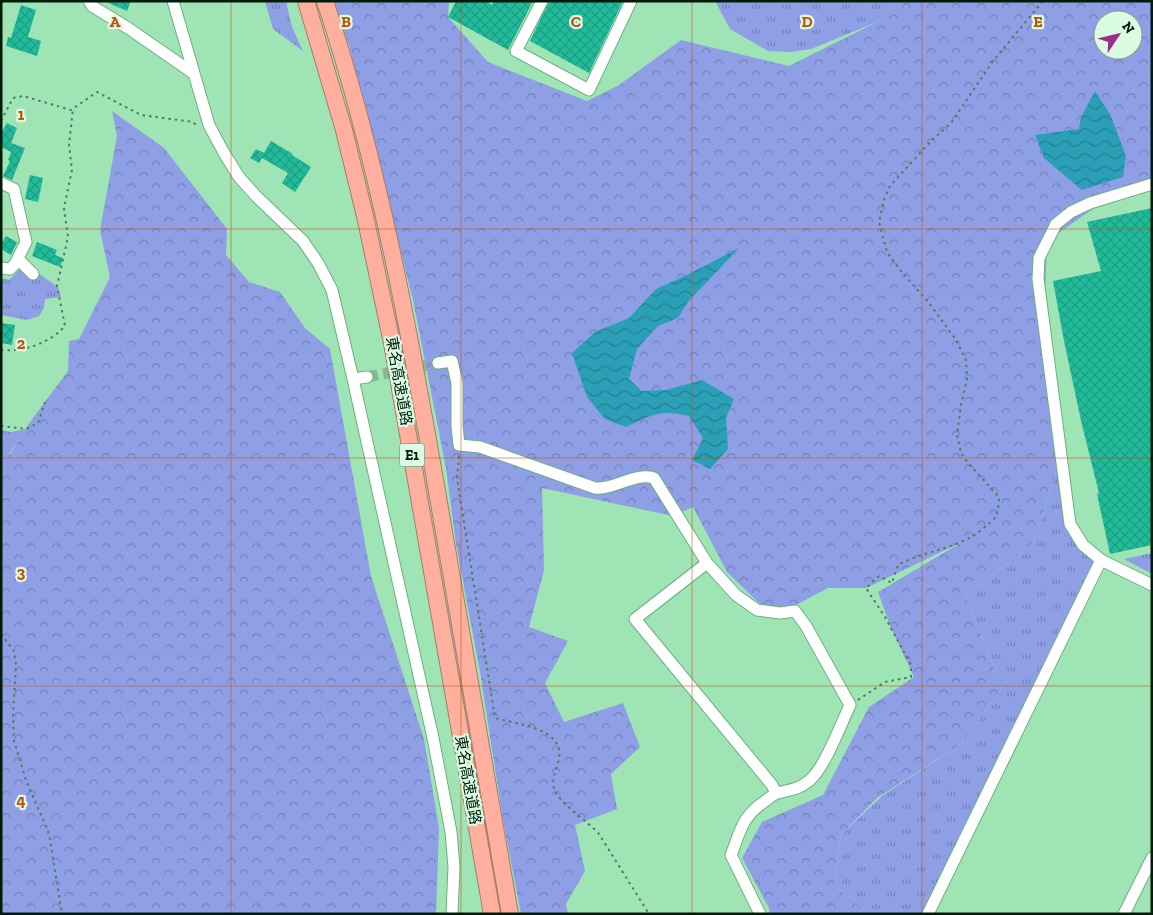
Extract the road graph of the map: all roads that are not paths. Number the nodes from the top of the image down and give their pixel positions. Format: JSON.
{"nodes":[{"id":1,"x":89,"y":1,"type":"edge"},
{"id":2,"x":173,"y":1,"type":"edge"},
{"id":3,"x":306,"y":1,"type":"edge"},
{"id":4,"x":326,"y":1,"type":"edge"},
{"id":5,"x":542,"y":1,"type":"edge"},
{"id":6,"x":631,"y":1,"type":"edge"},
{"id":7,"x":193,"y":73,"type":"junction"},
{"id":8,"x":1,"y":183,"type":"edge"},
{"id":9,"x":1152,"y":184,"type":"edge"},
{"id":10,"x":18,"y":259,"type":"junction"},
{"id":11,"x":1,"y":268,"type":"edge"},
{"id":12,"x":33,"y":274,"type":"dead end"},
{"id":13,"x":438,"y":363,"type":"tunnel mouth"},
{"id":14,"x":367,"y":377,"type":"tunnel mouth"},
{"id":15,"x":353,"y":379,"type":"junction"},
{"id":16,"x":1101,"y":560,"type":"junction"},
{"id":17,"x":707,"y":562,"type":"junction"},
{"id":18,"x":1152,"y":585,"type":"edge"},
{"id":19,"x":776,"y":793,"type":"junction"},
{"id":20,"x":1152,"y":858,"type":"edge"},
{"id":21,"x":452,"y":914,"type":"edge"},
{"id":22,"x":492,"y":914,"type":"edge"},
{"id":23,"x":510,"y":914,"type":"edge"},
{"id":24,"x":760,"y":914,"type":"edge"},
{"id":25,"x":928,"y":914,"type":"edge"},
{"id":26,"x":1124,"y":914,"type":"edge"}],
"edges":[{"from":1,"to":7,"type":"street"},
{"from":2,"to":7,"type":"street"},
{"from":3,"to":22,"type":"highway","name":"東名高速道路","number":"E1"},
{"from":4,"to":23,"type":"highway","name":"東名高速道路","number":"E1"},
{"from":5,"to":6,"type":"street"},
{"from":7,"to":15,"type":"street"},
{"from":8,"to":10,"type":"street"},
{"from":9,"to":16,"type":"street"},
{"from":10,"to":11,"type":"street"},
{"from":10,"to":12,"type":"street"},
{"from":13,"to":17,"type":"street"},
{"from":14,"to":15,"type":"street"},
{"from":15,"to":21,"type":"street"},
{"from":16,"to":18,"type":"street"},
{"from":16,"to":25,"type":"street"},
{"from":17,"to":19,"type":"street"},
{"from":17,"to":19,"type":"street"},
{"from":19,"to":24,"type":"street"},
{"from":20,"to":26,"type":"street"}]}
